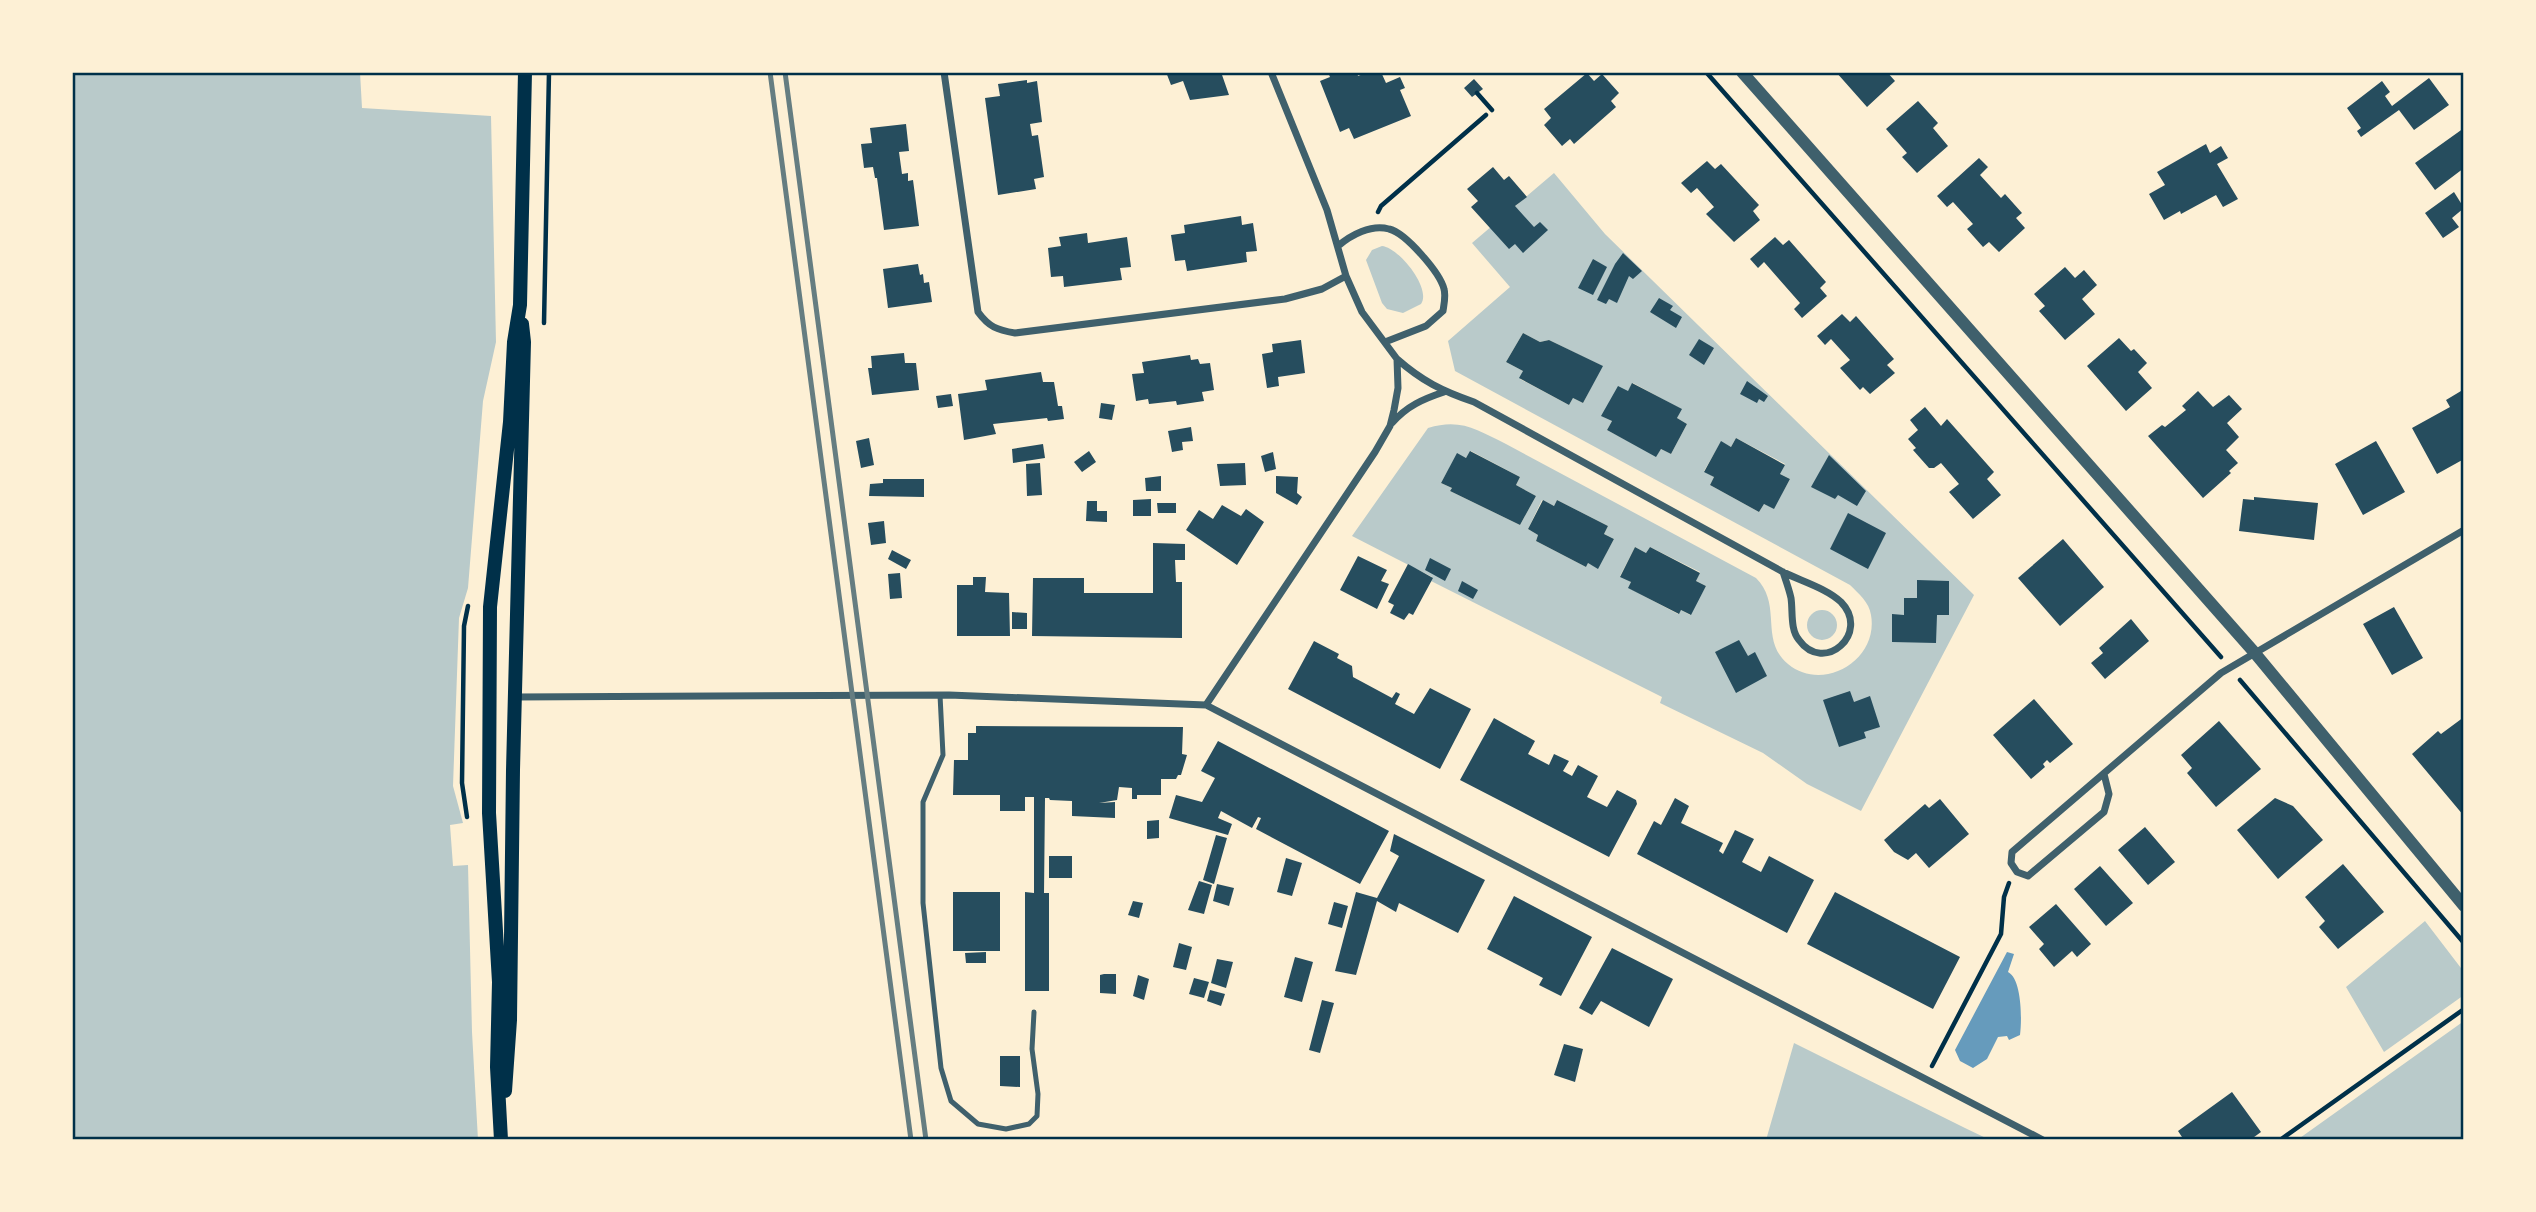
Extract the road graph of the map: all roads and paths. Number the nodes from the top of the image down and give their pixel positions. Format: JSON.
{"nodes":[{"id":1,"x":525,"y":72,"type":"edge"},
{"id":2,"x":944,"y":72,"type":"edge"},
{"id":3,"x":1271,"y":72,"type":"edge"},
{"id":4,"x":1706,"y":72,"type":"edge"},
{"id":5,"x":1742,"y":72,"type":"edge"},
{"id":6,"x":1477,"y":93,"type":"dead end"},
{"id":7,"x":1492,"y":110,"type":"dead end"},
{"id":8,"x":1486,"y":115,"type":"dead end"},
{"id":9,"x":1369,"y":230,"type":"junction"},
{"id":10,"x":1338,"y":246,"type":"junction"},
{"id":11,"x":1346,"y":276,"type":"junction"},
{"id":12,"x":520,"y":305,"type":"junction"},
{"id":13,"x":1385,"y":342,"type":"junction"},
{"id":14,"x":1397,"y":359,"type":"junction"},
{"id":15,"x":1444,"y":392,"type":"junction"},
{"id":16,"x":1390,"y":426,"type":"junction"},
{"id":17,"x":2464,"y":530,"type":"edge"},
{"id":18,"x":1783,"y":572,"type":"junction"},
{"id":19,"x":2254,"y":652,"type":"junction"},
{"id":20,"x":2230,"y":667,"type":"junction"},
{"id":21,"x":2238,"y":678,"type":"dead end"},
{"id":22,"x":940,"y":695,"type":"junction"},
{"id":23,"x":515,"y":697,"type":"junction"},
{"id":24,"x":1206,"y":705,"type":"junction"},
{"id":25,"x":2104,"y":774,"type":"junction"},
{"id":26,"x":2464,"y":906,"type":"edge"},
{"id":27,"x":2464,"y":943,"type":"edge"},
{"id":28,"x":2464,"y":1009,"type":"edge"},
{"id":29,"x":1034,"y":1012,"type":"dead end"},
{"id":30,"x":501,"y":1116,"type":"junction"},
{"id":31,"x":501,"y":1140,"type":"edge"},
{"id":32,"x":2042,"y":1140,"type":"edge"},
{"id":33,"x":2280,"y":1140,"type":"edge"}],
"edges":[{"from":1,"to":12,"type":"main road"},
{"from":2,"to":11,"type":"street"},
{"from":3,"to":10,"type":"street"},
{"from":4,"to":20,"type":"path"},
{"from":5,"to":19,"type":"street"},
{"from":6,"to":7,"type":"path"},
{"from":8,"to":9,"type":"path"},
{"from":9,"to":10,"type":"street"},
{"from":9,"to":13,"type":"street"},
{"from":10,"to":11,"type":"street"},
{"from":11,"to":13,"type":"street"},
{"from":12,"to":23,"type":"main road"},
{"from":12,"to":30,"type":"main road"},
{"from":13,"to":14,"type":"street"},
{"from":14,"to":15,"type":"street"},
{"from":14,"to":16,"type":"street"},
{"from":15,"to":16,"type":"street"},
{"from":15,"to":18,"type":"street"},
{"from":16,"to":24,"type":"street"},
{"from":17,"to":19,"type":"street"},
{"from":18,"to":18,"type":"street"},
{"from":19,"to":20,"type":"street"},
{"from":19,"to":26,"type":"street"},
{"from":20,"to":25,"type":"street"},
{"from":21,"to":27,"type":"path"},
{"from":22,"to":23,"type":"street"},
{"from":22,"to":24,"type":"street"},
{"from":22,"to":29,"type":"lane"},
{"from":23,"to":30,"type":"main road"},
{"from":24,"to":32,"type":"street"},
{"from":25,"to":25,"type":"street"},
{"from":28,"to":33,"type":"path"},
{"from":30,"to":31,"type":"main road"}]}
